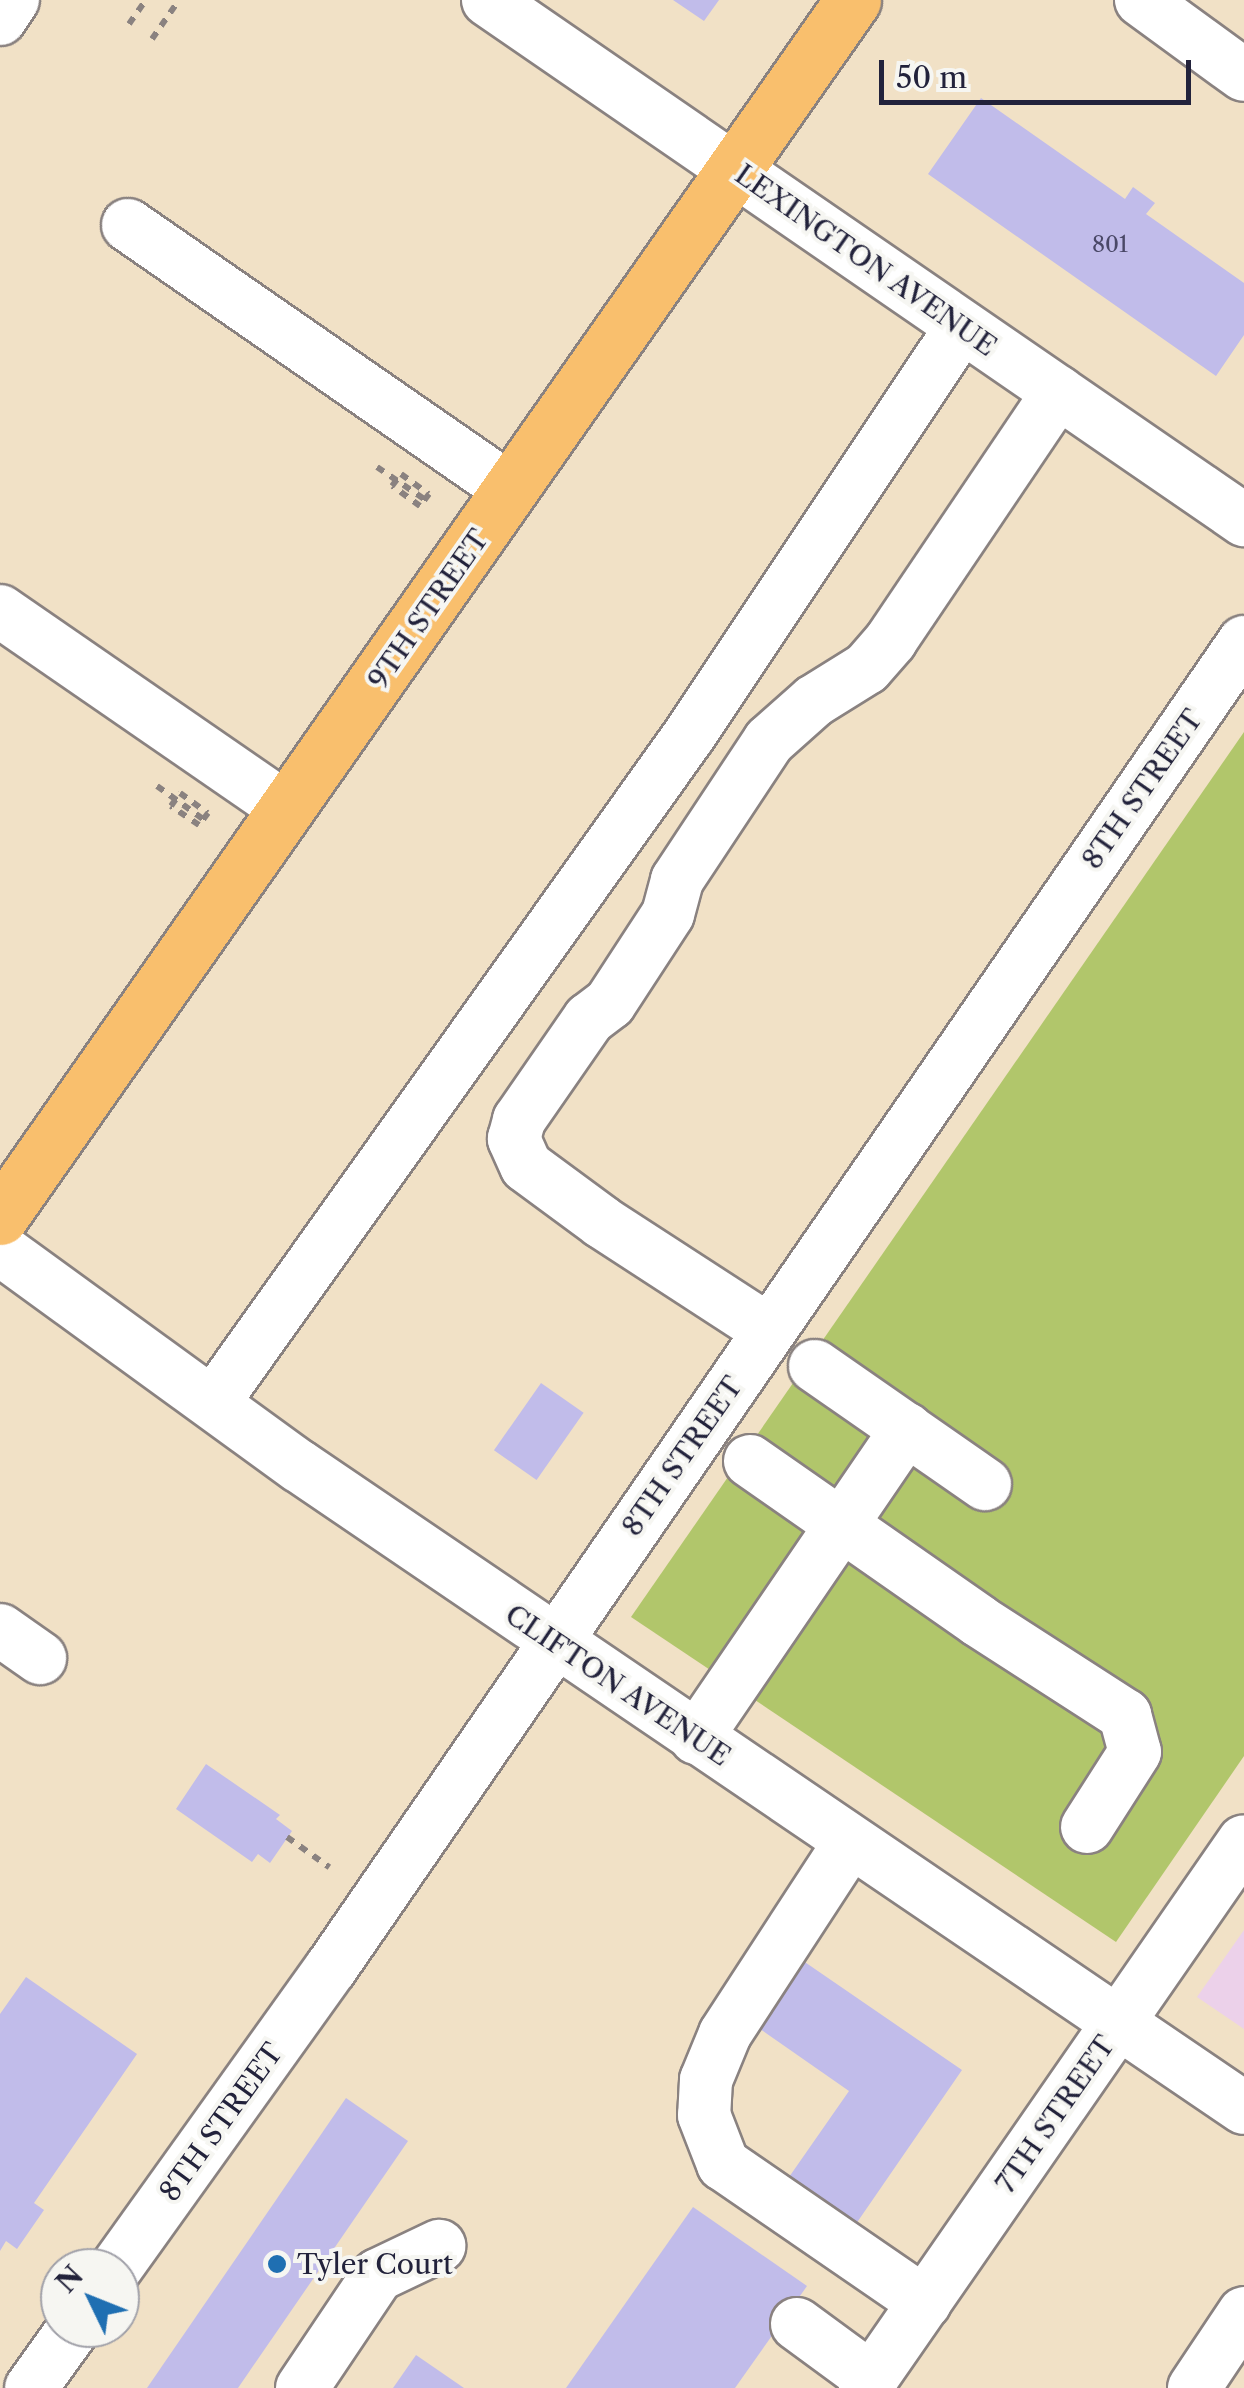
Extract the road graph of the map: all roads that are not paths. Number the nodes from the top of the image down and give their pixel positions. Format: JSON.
{"nodes":[{"id":1,"x":13,"y":0,"type":"edge"},
{"id":2,"x":488,"y":0,"type":"edge"},
{"id":3,"x":854,"y":0,"type":"edge"},
{"id":4,"x":1141,"y":0,"type":"edge"},
{"id":5,"x":0,"y":19,"type":"edge"},
{"id":6,"x":1244,"y":75,"type":"edge"},
{"id":7,"x":736,"y":170,"type":"junction"},
{"id":8,"x":128,"y":226,"type":"dead end"},
{"id":9,"x":962,"y":326,"type":"junction"},
{"id":10,"x":1058,"y":392,"type":"junction"},
{"id":11,"x":511,"y":490,"type":"junction"},
{"id":12,"x":1244,"y":520,"type":"edge"},
{"id":13,"x":0,"y":611,"type":"edge"},
{"id":14,"x":1244,"y":642,"type":"edge"},
{"id":15,"x":287,"y":809,"type":"junction"},
{"id":16,"x":0,"y":1216,"type":"edge"},
{"id":17,"x":0,"y":1249,"type":"edge"},
{"id":18,"x":768,"y":1330,"type":"junction"},
{"id":19,"x":815,"y":1366,"type":"dead end"},
{"id":20,"x":213,"y":1403,"type":"junction"},
{"id":21,"x":907,"y":1429,"type":"junction"},
{"id":22,"x":750,"y":1461,"type":"dead end"},
{"id":23,"x":985,"y":1484,"type":"dead end"},
{"id":24,"x":841,"y":1525,"type":"junction"},
{"id":25,"x":554,"y":1641,"type":"junction"},
{"id":26,"x":696,"y":1738,"type":"junction"},
{"id":27,"x":1088,"y":1827,"type":"dead end"},
{"id":28,"x":1244,"y":1840,"type":"edge"},
{"id":29,"x":850,"y":1842,"type":"junction"},
{"id":30,"x":1117,"y":2024,"type":"junction"},
{"id":31,"x":1244,"y":2108,"type":"edge"},
{"id":32,"x":438,"y":2246,"type":"dead end"},
{"id":33,"x":130,"y":2248,"type":"edge"},
{"id":34,"x":924,"y":2302,"type":"junction"},
{"id":35,"x":1244,"y":2313,"type":"edge"},
{"id":36,"x":797,"y":2324,"type":"dead end"},
{"id":37,"x":60,"y":2348,"type":"edge"},
{"id":38,"x":868,"y":2383,"type":"edge"},
{"id":39,"x":31,"y":2388,"type":"edge"},
{"id":40,"x":302,"y":2388,"type":"edge"},
{"id":41,"x":1194,"y":2388,"type":"edge"}],
"edges":[{"from":1,"to":5,"type":"street"},
{"from":2,"to":7,"type":"street","name":"LEXINGTON AVENUE"},
{"from":3,"to":7,"type":"main road","name":"9TH STREET"},
{"from":4,"to":6,"type":"street"},
{"from":7,"to":9,"type":"street","name":"LEXINGTON AVENUE"},
{"from":7,"to":11,"type":"main road","name":"9TH STREET"},
{"from":8,"to":11,"type":"street"},
{"from":9,"to":10,"type":"street","name":"LEXINGTON AVENUE"},
{"from":9,"to":20,"type":"street"},
{"from":10,"to":12,"type":"street","name":"LEXINGTON AVENUE"},
{"from":10,"to":18,"type":"street"},
{"from":11,"to":15,"type":"main road","name":"9TH STREET"},
{"from":13,"to":15,"type":"street"},
{"from":14,"to":18,"type":"street","name":"8TH STREET"},
{"from":15,"to":16,"type":"main road","name":"9TH STREET"},
{"from":17,"to":20,"type":"street","name":"CLIFTON AVENUE"},
{"from":18,"to":25,"type":"street","name":"8TH STREET"},
{"from":19,"to":21,"type":"street"},
{"from":20,"to":25,"type":"street","name":"CLIFTON AVENUE"},
{"from":21,"to":23,"type":"street"},
{"from":21,"to":24,"type":"street"},
{"from":22,"to":24,"type":"street"},
{"from":24,"to":26,"type":"street"},
{"from":24,"to":27,"type":"street"},
{"from":25,"to":26,"type":"street","name":"CLIFTON AVENUE"},
{"from":25,"to":33,"type":"street","name":"8TH STREET"},
{"from":26,"to":29,"type":"street","name":"CLIFTON AVENUE"},
{"from":28,"to":30,"type":"street","name":"7TH STREET"},
{"from":29,"to":30,"type":"street","name":"CLIFTON AVENUE"},
{"from":29,"to":34,"type":"street"},
{"from":30,"to":31,"type":"street","name":"CLIFTON AVENUE"},
{"from":30,"to":34,"type":"street","name":"7TH STREET"},
{"from":32,"to":40,"type":"street"},
{"from":34,"to":38,"type":"street","name":"7TH STREET"},
{"from":35,"to":41,"type":"street"},
{"from":36,"to":38,"type":"street"},
{"from":37,"to":39,"type":"street"}]}
